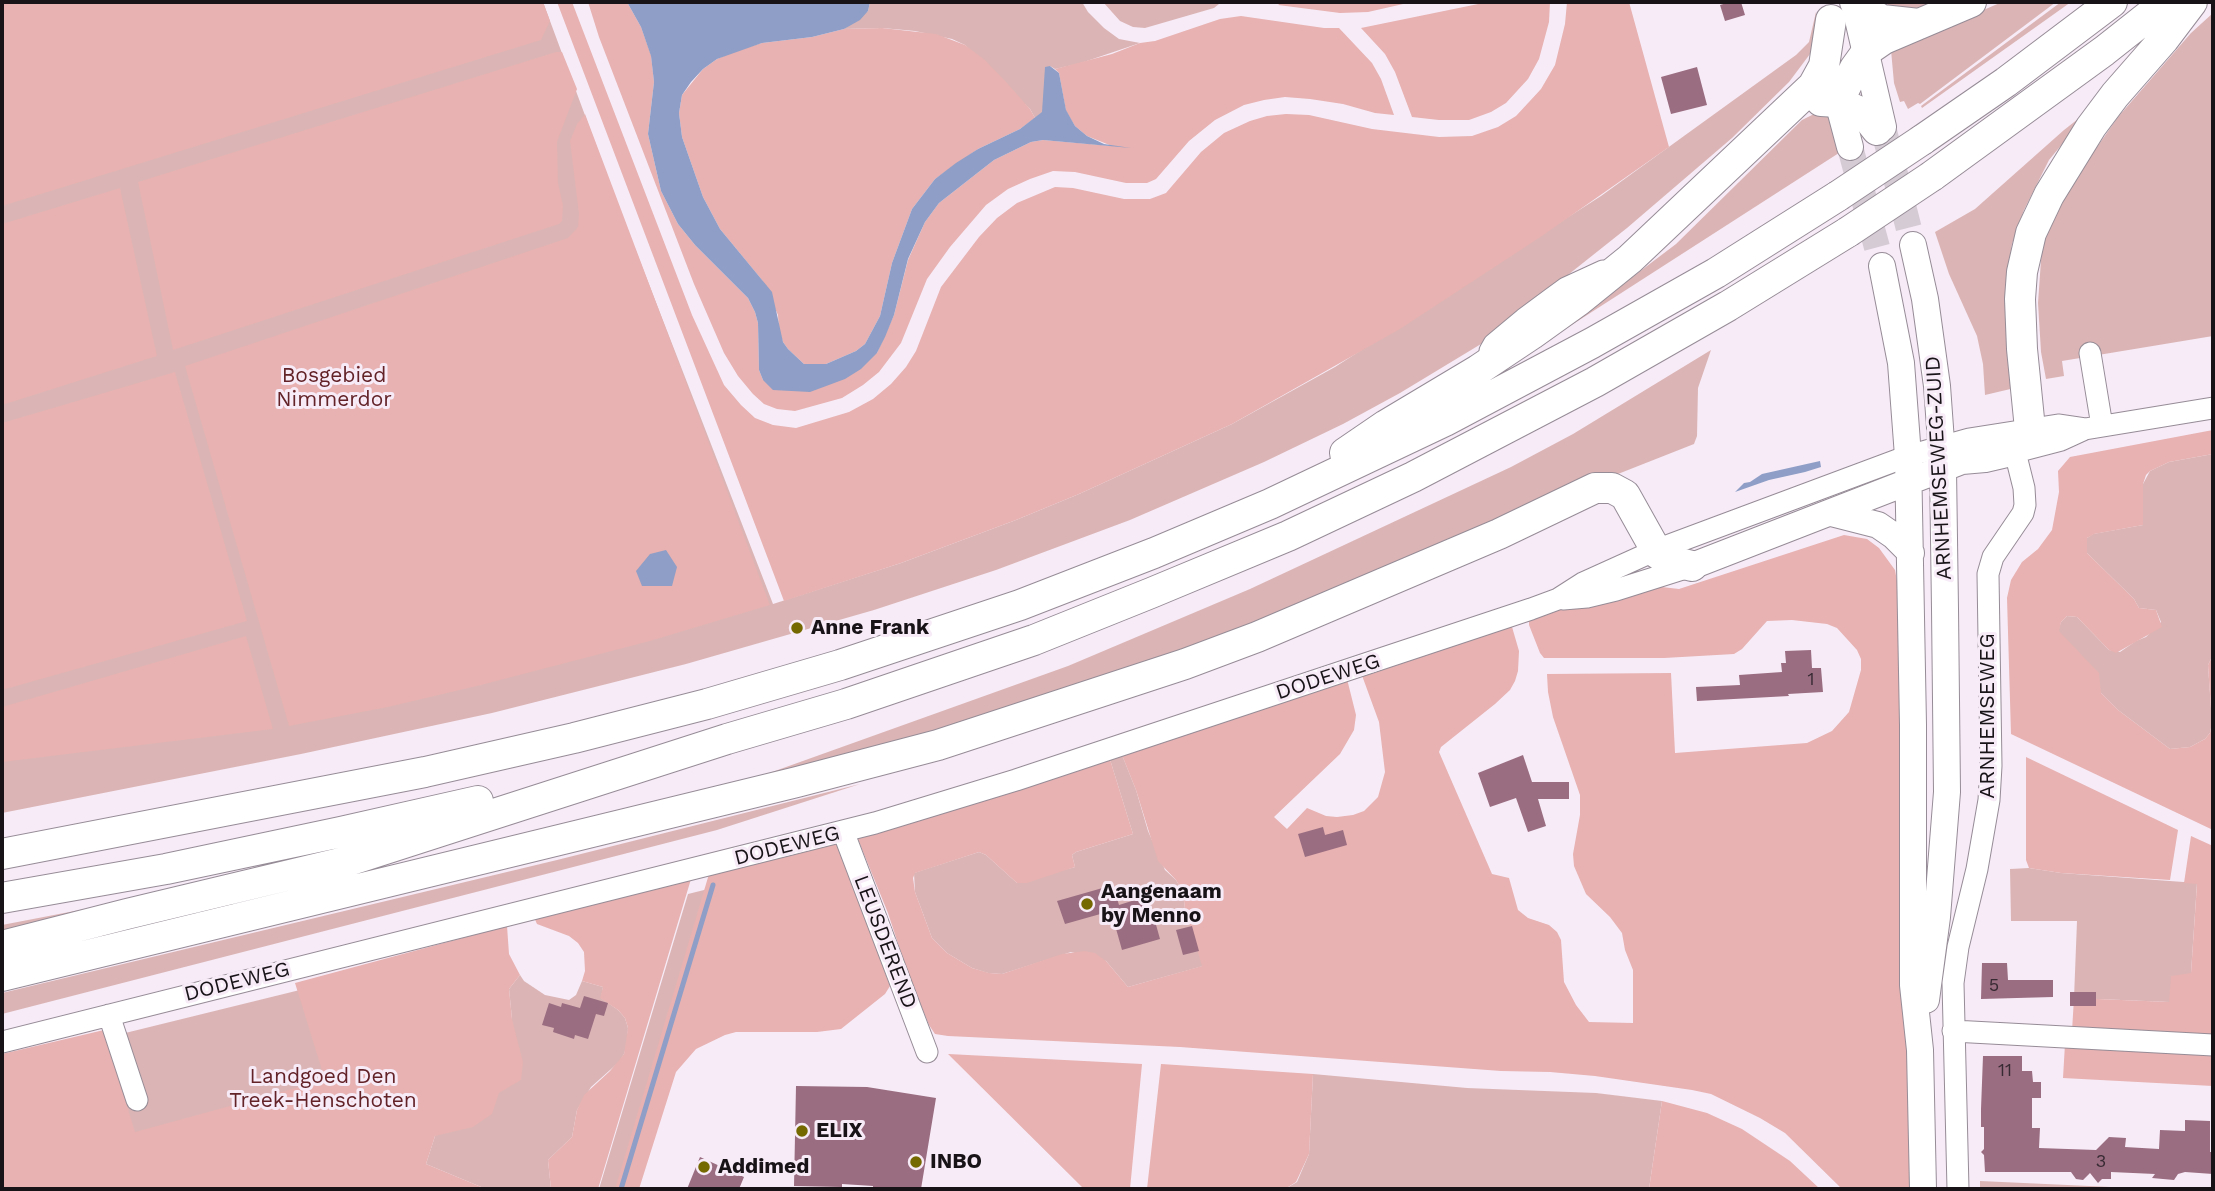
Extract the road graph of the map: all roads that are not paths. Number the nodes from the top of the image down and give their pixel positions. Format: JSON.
{"nodes":[{"id":1,"x":1971,"y":2,"type":"edge"},
{"id":2,"x":2112,"y":2,"type":"edge"},
{"id":3,"x":2166,"y":2,"type":"edge"},
{"id":4,"x":2192,"y":2,"type":"edge"},
{"id":5,"x":1845,"y":8,"type":"edge"},
{"id":6,"x":1920,"y":24,"type":"junction"},
{"id":7,"x":1865,"y":54,"type":"junction"},
{"id":8,"x":1800,"y":99,"type":"junction"},
{"id":9,"x":1838,"y":102,"type":"junction"},
{"id":10,"x":1880,"y":128,"type":"joint"},
{"id":11,"x":1850,"y":147,"type":"tunnel mouth"},
{"id":12,"x":1913,"y":245,"type":"tunnel mouth"},
{"id":13,"x":1882,"y":266,"type":"tunnel mouth"},
{"id":14,"x":2091,"y":356,"type":"dead end"},
{"id":15,"x":2213,"y":408,"type":"edge"},
{"id":16,"x":2094,"y":427,"type":"junction"},
{"id":17,"x":2014,"y":439,"type":"junction"},
{"id":18,"x":1908,"y":456,"type":"junction"},
{"id":19,"x":1942,"y":457,"type":"junction"},
{"id":20,"x":1909,"y":482,"type":"junction"},
{"id":21,"x":1270,"y":504,"type":"junction"},
{"id":22,"x":1830,"y":513,"type":"junction"},
{"id":23,"x":1656,"y":550,"type":"junction"},
{"id":24,"x":1911,"y":565,"type":"junction"},
{"id":25,"x":1692,"y":566,"type":"junction"},
{"id":26,"x":1558,"y":600,"type":"junction"},
{"id":27,"x":1945,"y":609,"type":"joint"},
{"id":28,"x":726,"y":739,"type":"junction"},
{"id":29,"x":843,"y":831,"type":"junction"},
{"id":30,"x":2,"y":854,"type":"edge"},
{"id":31,"x":2,"y":898,"type":"edge"},
{"id":32,"x":2,"y":946,"type":"edge"},
{"id":33,"x":2,"y":976,"type":"edge"},
{"id":34,"x":109,"y":1015,"type":"junction"},
{"id":35,"x":1954,"y":1031,"type":"junction"},
{"id":36,"x":2,"y":1042,"type":"edge"},
{"id":37,"x":2213,"y":1045,"type":"edge"},
{"id":38,"x":1920,"y":1050,"type":"junction"},
{"id":39,"x":927,"y":1052,"type":"dead end"},
{"id":40,"x":137,"y":1100,"type":"dead end"},
{"id":41,"x":1923,"y":1189,"type":"edge"},
{"id":42,"x":1958,"y":1189,"type":"edge"}],
"edges":[{"from":1,"to":6,"type":"highway"},
{"from":2,"to":21,"type":"highway","bridge":true},
{"from":3,"to":28,"type":"highway","bridge":true},
{"from":4,"to":17,"type":"highway"},
{"from":5,"to":6,"type":"highway"},
{"from":5,"to":7,"type":"main road"},
{"from":5,"to":8,"type":"highway"},
{"from":5,"to":9,"type":"main road"},
{"from":6,"to":7,"type":"highway"},
{"from":7,"to":9,"type":"highway"},
{"from":7,"to":10,"type":"main road"},
{"from":8,"to":9,"type":"highway"},
{"from":8,"to":21,"type":"highway"},
{"from":9,"to":10,"type":"highway"},
{"from":9,"to":11,"type":"main road"},
{"from":12,"to":19,"type":"main road","name":"ARNHEMSEWEG-ZUID"},
{"from":13,"to":18,"type":"main road","name":"ARNHEMSEWEG-ZUID"},
{"from":14,"to":16,"type":"street"},
{"from":15,"to":16,"type":"street"},
{"from":16,"to":17,"type":"street"},
{"from":17,"to":19,"type":"main road","name":"DODEWEG"},
{"from":17,"to":35,"type":"street","name":"ARNHEMSEWEG"},
{"from":18,"to":19,"type":"street","name":"DODEWEG"},
{"from":18,"to":20,"type":"main road","name":"ARNHEMSEWEG-ZUID"},
{"from":18,"to":23,"type":"street","name":"DODEWEG"},
{"from":19,"to":20,"type":"main road","name":"DODEWEG"},
{"from":19,"to":27,"type":"main road","name":"ARNHEMSEWEG-ZUID"},
{"from":20,"to":22,"type":"main road","name":"DODEWEG"},
{"from":20,"to":24,"type":"main road","name":"ARNHEMSEWEG-ZUID"},
{"from":21,"to":30,"type":"highway"},
{"from":22,"to":24,"type":"main road"},
{"from":22,"to":25,"type":"main road","name":"DODEWEG"},
{"from":23,"to":25,"type":"highway"},
{"from":23,"to":26,"type":"street","name":"DODEWEG"},
{"from":23,"to":33,"type":"highway"},
{"from":24,"to":38,"type":"main road","name":"ARNHEMSEWEG"},
{"from":25,"to":26,"type":"street","name":"DODEWEG"},
{"from":26,"to":29,"type":"street","name":"DODEWEG"},
{"from":27,"to":38,"type":"main road","name":"ARNHEMSEWEG"},
{"from":28,"to":31,"type":"highway"},
{"from":28,"to":32,"type":"highway"},
{"from":29,"to":34,"type":"street","name":"DODEWEG"},
{"from":29,"to":39,"type":"street","name":"LEUSDEREND"},
{"from":34,"to":36,"type":"street","name":"DODEWEG"},
{"from":34,"to":40,"type":"street"},
{"from":35,"to":37,"type":"street"},
{"from":35,"to":42,"type":"street","name":"ARNHEMSEWEG"},
{"from":38,"to":41,"type":"main road","name":"ARNHEMSEWEG"}]}
